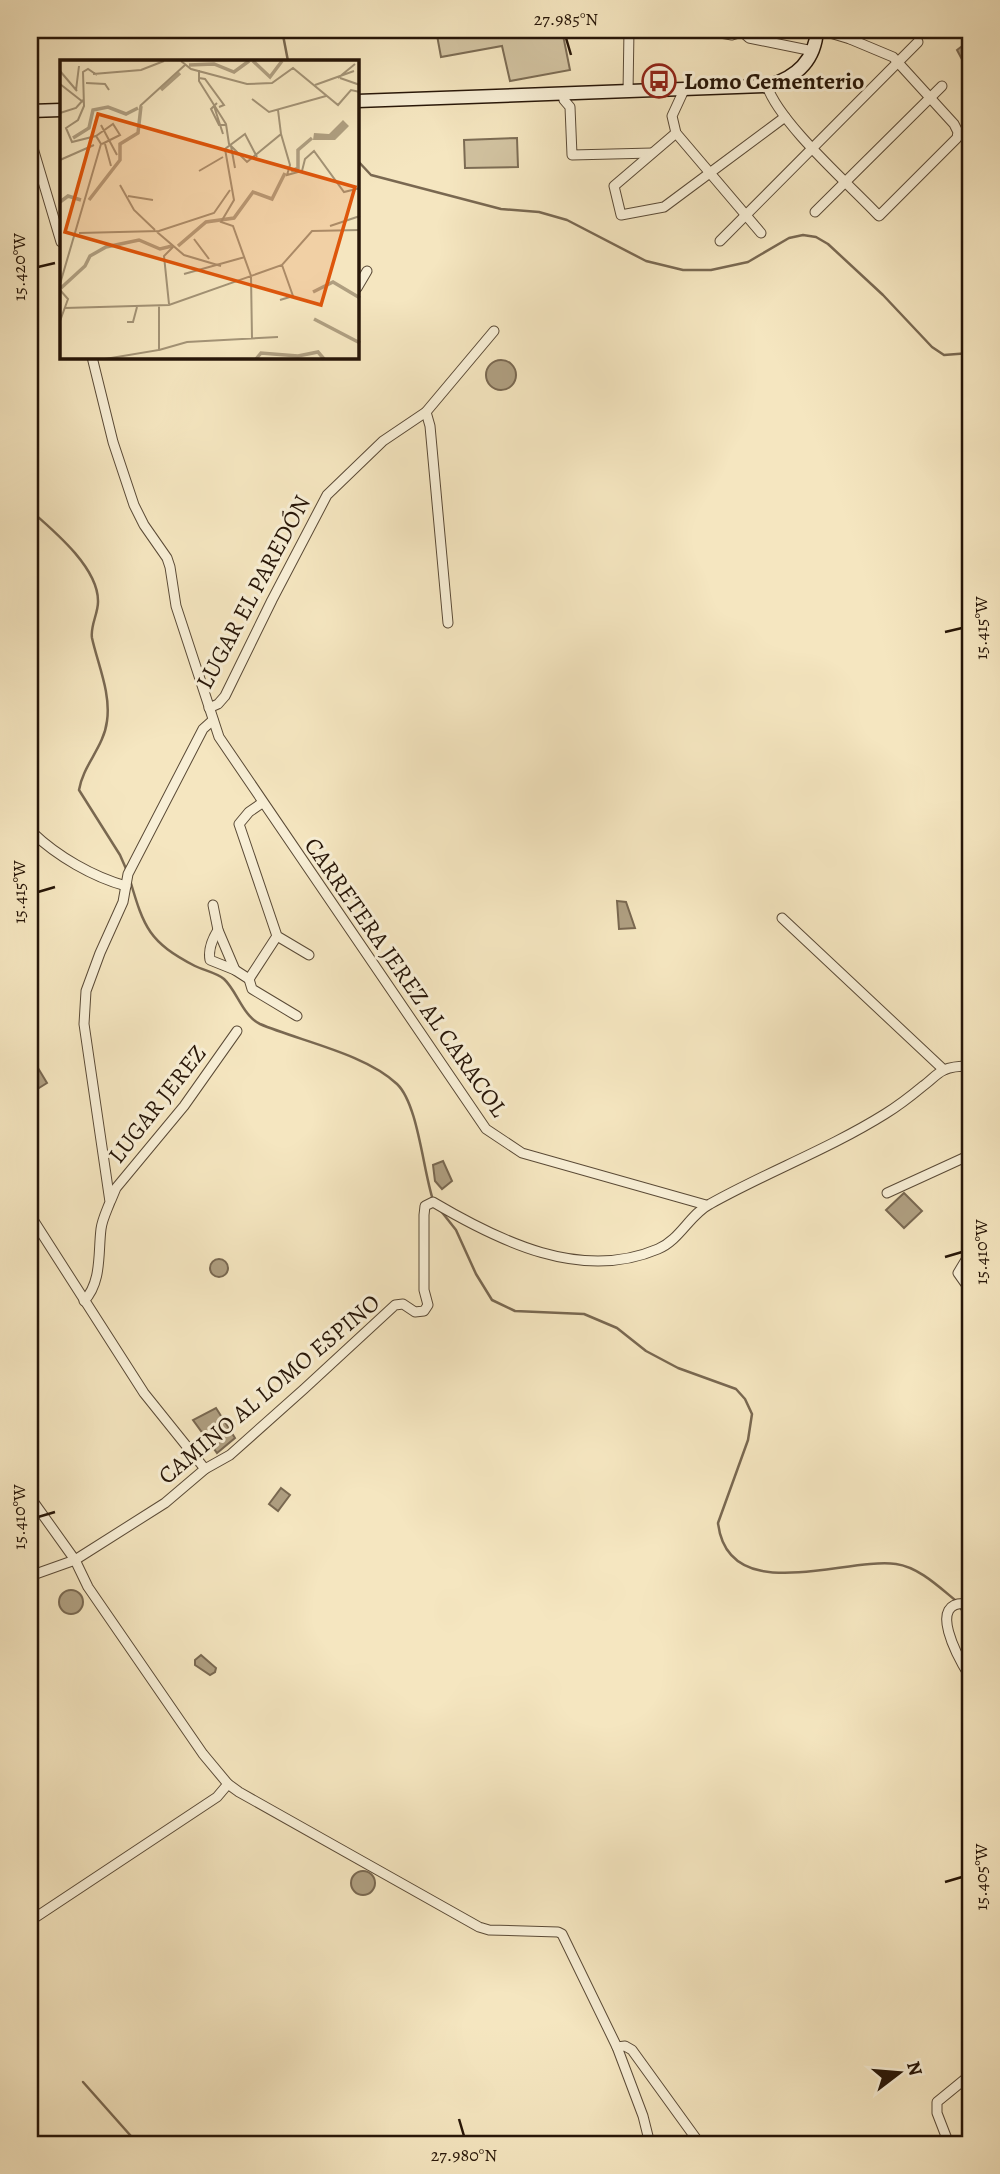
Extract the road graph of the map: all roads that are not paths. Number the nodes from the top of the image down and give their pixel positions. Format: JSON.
{"nodes":[{"id":1,"x":629,"y":30,"type":"edge"},
{"id":2,"x":703,"y":30,"type":"edge"},
{"id":3,"x":819,"y":30,"type":"edge"},
{"id":4,"x":857,"y":30,"type":"edge"},
{"id":5,"x":741,"y":31,"type":"edge"},
{"id":6,"x":849,"y":39,"type":"junction"},
{"id":7,"x":918,"y":42,"type":"dead end"},
{"id":8,"x":813,"y":51,"type":"junction"},
{"id":9,"x":899,"y":61,"type":"junction"},
{"id":10,"x":767,"y":86,"type":"junction"},
{"id":11,"x":942,"y":86,"type":"dead end"},
{"id":12,"x":684,"y":90,"type":"junction"},
{"id":13,"x":628,"y":92,"type":"junction"},
{"id":14,"x":563,"y":94,"type":"junction"},
{"id":15,"x":930,"y":96,"type":"junction"},
{"id":16,"x":359,"y":101,"type":"edge"},
{"id":17,"x":60,"y":110,"type":"edge"},
{"id":18,"x":30,"y":111,"type":"edge"},
{"id":19,"x":785,"y":117,"type":"junction"},
{"id":20,"x":676,"y":132,"type":"junction"},
{"id":21,"x":30,"y":138,"type":"edge"},
{"id":22,"x":813,"y":147,"type":"junction"},
{"id":23,"x":652,"y":153,"type":"junction"},
{"id":24,"x":711,"y":173,"type":"junction"},
{"id":25,"x":846,"y":181,"type":"junction"},
{"id":26,"x":815,"y":212,"type":"dead end"},
{"id":27,"x":746,"y":215,"type":"junction"},
{"id":28,"x":761,"y":233,"type":"dead end"},
{"id":29,"x":60,"y":239,"type":"edge"},
{"id":30,"x":720,"y":241,"type":"dead end"},
{"id":31,"x":367,"y":271,"type":"dead end"},
{"id":32,"x":359,"y":285,"type":"edge"},
{"id":33,"x":494,"y":331,"type":"dead end"},
{"id":34,"x":92,"y":359,"type":"edge"},
{"id":35,"x":426,"y":412,"type":"junction"},
{"id":36,"x":448,"y":623,"type":"dead end"},
{"id":37,"x":209,"y":708,"type":"junction"},
{"id":38,"x":213,"y":720,"type":"junction"},
{"id":39,"x":262,"y":803,"type":"junction"},
{"id":40,"x":30,"y":834,"type":"edge"},
{"id":41,"x":125,"y":887,"type":"junction"},
{"id":42,"x":214,"y":905,"type":"dead end"},
{"id":43,"x":782,"y":918,"type":"dead end"},
{"id":44,"x":218,"y":930,"type":"junction"},
{"id":45,"x":277,"y":936,"type":"junction"},
{"id":46,"x":309,"y":955,"type":"dead end"},
{"id":47,"x":235,"y":970,"type":"junction"},
{"id":48,"x":249,"y":979,"type":"junction"},
{"id":49,"x":297,"y":1016,"type":"dead end"},
{"id":50,"x":237,"y":1031,"type":"dead end"},
{"id":51,"x":970,"y":1066,"type":"edge"},
{"id":52,"x":944,"y":1070,"type":"junction"},
{"id":53,"x":970,"y":1155,"type":"edge"},
{"id":54,"x":887,"y":1193,"type":"dead end"},
{"id":55,"x":110,"y":1202,"type":"junction"},
{"id":56,"x":706,"y":1205,"type":"junction"},
{"id":57,"x":30,"y":1215,"type":"edge"},
{"id":58,"x":970,"y":1253,"type":"edge"},
{"id":59,"x":970,"y":1290,"type":"edge"},
{"id":60,"x":84,"y":1301,"type":"junction"},
{"id":61,"x":205,"y":1469,"type":"junction"},
{"id":62,"x":30,"y":1497,"type":"edge"},
{"id":63,"x":75,"y":1560,"type":"junction"},
{"id":64,"x":30,"y":1576,"type":"edge"},
{"id":65,"x":970,"y":1604,"type":"edge"},
{"id":66,"x":970,"y":1676,"type":"edge"},
{"id":67,"x":228,"y":1784,"type":"junction"},
{"id":68,"x":30,"y":1921,"type":"edge"},
{"id":69,"x":617,"y":2047,"type":"junction"},
{"id":70,"x":970,"y":2075,"type":"edge"},
{"id":71,"x":650,"y":2144,"type":"edge"},
{"id":72,"x":700,"y":2144,"type":"edge"},
{"id":73,"x":949,"y":2144,"type":"edge"}],
"edges":[{"from":1,"to":13,"type":"street"},
{"from":2,"to":5,"type":"street"},
{"from":3,"to":6,"type":"street"},
{"from":3,"to":8,"type":"main road"},
{"from":4,"to":6,"type":"street"},
{"from":5,"to":8,"type":"street"},
{"from":6,"to":9,"type":"street"},
{"from":7,"to":9,"type":"street"},
{"from":8,"to":10,"type":"main road"},
{"from":9,"to":15,"type":"street"},
{"from":9,"to":22,"type":"street"},
{"from":10,"to":12,"type":"main road"},
{"from":10,"to":19,"type":"street"},
{"from":11,"to":15,"type":"street"},
{"from":12,"to":13,"type":"main road"},
{"from":12,"to":20,"type":"street"},
{"from":13,"to":14,"type":"main road"},
{"from":14,"to":16,"type":"main road"},
{"from":14,"to":23,"type":"street"},
{"from":15,"to":25,"type":"street"},
{"from":15,"to":25,"type":"street"},
{"from":17,"to":18,"type":"main road"},
{"from":19,"to":22,"type":"street"},
{"from":19,"to":24,"type":"street"},
{"from":20,"to":23,"type":"street"},
{"from":20,"to":24,"type":"street"},
{"from":21,"to":29,"type":"street"},
{"from":22,"to":25,"type":"street"},
{"from":22,"to":27,"type":"street"},
{"from":23,"to":24,"type":"street"},
{"from":24,"to":27,"type":"street"},
{"from":25,"to":26,"type":"street"},
{"from":27,"to":28,"type":"street"},
{"from":27,"to":30,"type":"street"},
{"from":31,"to":32,"type":"street"},
{"from":33,"to":35,"type":"street","name":"LUGAR EL PAREDÓN"},
{"from":34,"to":37,"type":"street","name":"CARRETERA JEREZ AL CARACOL"},
{"from":35,"to":36,"type":"street"},
{"from":35,"to":37,"type":"street","name":"LUGAR EL PAREDÓN"},
{"from":37,"to":38,"type":"street","name":"CARRETERA JEREZ AL CARACOL"},
{"from":38,"to":39,"type":"street","name":"CARRETERA JEREZ AL CARACOL"},
{"from":38,"to":41,"type":"street"},
{"from":39,"to":45,"type":"street"},
{"from":39,"to":56,"type":"street","name":"CARRETERA JEREZ AL CARACOL"},
{"from":40,"to":41,"type":"street"},
{"from":41,"to":55,"type":"street"},
{"from":42,"to":44,"type":"street"},
{"from":43,"to":52,"type":"street"},
{"from":44,"to":47,"type":"street"},
{"from":44,"to":47,"type":"street"},
{"from":45,"to":46,"type":"street"},
{"from":45,"to":48,"type":"street"},
{"from":47,"to":48,"type":"street"},
{"from":48,"to":49,"type":"street"},
{"from":50,"to":55,"type":"street","name":"LUGAR JEREZ"},
{"from":51,"to":52,"type":"street"},
{"from":52,"to":56,"type":"street"},
{"from":53,"to":54,"type":"street"},
{"from":55,"to":60,"type":"street"},
{"from":56,"to":61,"type":"street","name":"CAMINO AL LOMO ESPINO"},
{"from":57,"to":60,"type":"street"},
{"from":58,"to":59,"type":"street"},
{"from":60,"to":61,"type":"street"},
{"from":61,"to":63,"type":"street","name":"CAMINO AL LOMO ESPINO"},
{"from":62,"to":63,"type":"street"},
{"from":63,"to":64,"type":"street","name":"CAMINO AL LOMO ESPINO"},
{"from":63,"to":67,"type":"street"},
{"from":65,"to":66,"type":"street"},
{"from":67,"to":68,"type":"street"},
{"from":67,"to":69,"type":"street"},
{"from":69,"to":71,"type":"street"},
{"from":69,"to":72,"type":"street"},
{"from":70,"to":73,"type":"street"}]}
